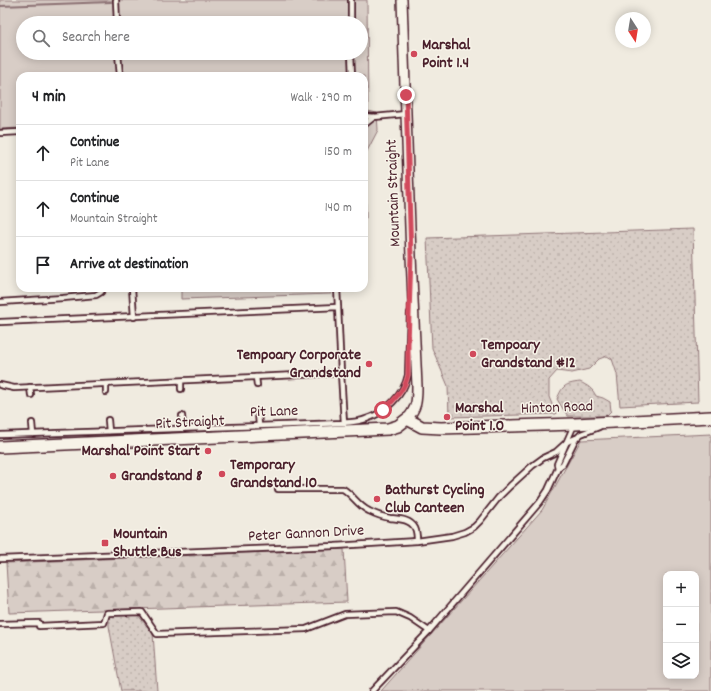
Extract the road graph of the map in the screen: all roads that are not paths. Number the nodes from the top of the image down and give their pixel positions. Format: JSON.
{"nodes":[{"id":1,"x":116,"y":0,"type":"edge"},
{"id":2,"x":351,"y":0,"type":"edge"},
{"id":3,"x":402,"y":0,"type":"edge"},
{"id":4,"x":117,"y":16,"type":"edge"},
{"id":5,"x":351,"y":16,"type":"edge"},
{"id":6,"x":119,"y":60,"type":"edge"},
{"id":7,"x":351,"y":60,"type":"edge"},
{"id":8,"x":120,"y":72,"type":"edge"},
{"id":9,"x":352,"y":72,"type":"edge"},
{"id":10,"x":406,"y":114,"type":"junction"},
{"id":11,"x":368,"y":116,"type":"edge"},
{"id":12,"x":374,"y":117,"type":"junction"},
{"id":13,"x":368,"y":122,"type":"edge"},
{"id":14,"x":16,"y":132,"type":"edge"},
{"id":15,"x":0,"y":133,"type":"edge"},
{"id":16,"x":411,"y":256,"type":"junction"},
{"id":17,"x":102,"y":292,"type":"edge"},
{"id":18,"x":132,"y":292,"type":"edge"},
{"id":19,"x":337,"y":292,"type":"edge"},
{"id":20,"x":0,"y":302,"type":"edge"},
{"id":21,"x":338,"y":307,"type":"junction"},
{"id":22,"x":134,"y":317,"type":"junction"},
{"id":23,"x":0,"y":322,"type":"edge"},
{"id":24,"x":341,"y":373,"type":"junction"},
{"id":25,"x":256,"y":378,"type":"junction"},
{"id":26,"x":181,"y":380,"type":"junction"},
{"id":27,"x":106,"y":384,"type":"junction"},
{"id":28,"x":0,"y":385,"type":"edge"},
{"id":29,"x":257,"y":385,"type":"dead end"},
{"id":30,"x":30,"y":387,"type":"junction"},
{"id":31,"x":181,"y":388,"type":"dead end"},
{"id":32,"x":106,"y":392,"type":"dead end"},
{"id":33,"x":31,"y":395,"type":"dead end"},
{"id":34,"x":258,"y":412,"type":"dead end"},
{"id":35,"x":182,"y":416,"type":"dead end"},
{"id":36,"x":711,"y":418,"type":"edge"},
{"id":37,"x":407,"y":419,"type":"junction"},
{"id":38,"x":108,"y":420,"type":"dead end"},
{"id":39,"x":344,"y":422,"type":"junction"},
{"id":40,"x":614,"y":422,"type":"junction"},
{"id":41,"x":32,"y":423,"type":"dead end"},
{"id":42,"x":575,"y":424,"type":"junction"},
{"id":43,"x":259,"y":426,"type":"junction"},
{"id":44,"x":183,"y":429,"type":"junction"},
{"id":45,"x":108,"y":431,"type":"junction"},
{"id":46,"x":32,"y":434,"type":"junction"},
{"id":47,"x":0,"y":436,"type":"edge"},
{"id":48,"x":576,"y":438,"type":"junction"},
{"id":49,"x":567,"y":442,"type":"junction"},
{"id":50,"x":0,"y":447,"type":"edge"},
{"id":51,"x":558,"y":468,"type":"junction"},
{"id":52,"x":278,"y":489,"type":"dead end"},
{"id":53,"x":417,"y":541,"type":"junction"},
{"id":54,"x":0,"y":559,"type":"edge"},
{"id":55,"x":0,"y":624,"type":"edge"},
{"id":56,"x":429,"y":631,"type":"junction"},
{"id":57,"x":372,"y":691,"type":"edge"}],
"edges":[{"from":1,"to":4,"type":"lane"},
{"from":2,"to":5,"type":"lane"},
{"from":3,"to":10,"type":"street","name":"Mountain Straight"},
{"from":6,"to":8,"type":"lane"},
{"from":7,"to":9,"type":"lane"},
{"from":10,"to":12,"type":"lane"},
{"from":10,"to":16,"type":"street","name":"Mountain Straight"},
{"from":11,"to":12,"type":"lane"},
{"from":12,"to":13,"type":"lane"},
{"from":14,"to":15,"type":"lane"},
{"from":16,"to":37,"type":"street","name":"Mountain Straight"},
{"from":16,"to":39,"type":"lane","name":"Pit Lane"},
{"from":17,"to":20,"type":"lane"},
{"from":18,"to":22,"type":"lane"},
{"from":19,"to":21,"type":"lane"},
{"from":21,"to":22,"type":"lane"},
{"from":21,"to":24,"type":"lane"},
{"from":22,"to":23,"type":"lane"},
{"from":24,"to":25,"type":"lane"},
{"from":24,"to":39,"type":"lane"},
{"from":25,"to":26,"type":"lane"},
{"from":25,"to":29,"type":"lane"},
{"from":26,"to":27,"type":"lane"},
{"from":26,"to":31,"type":"lane"},
{"from":27,"to":30,"type":"lane"},
{"from":27,"to":32,"type":"lane"},
{"from":28,"to":30,"type":"lane"},
{"from":30,"to":33,"type":"lane"},
{"from":34,"to":43,"type":"lane"},
{"from":35,"to":44,"type":"lane"},
{"from":36,"to":40,"type":"street","name":"Hinton Road"},
{"from":37,"to":42,"type":"street","name":"Hinton Road"},
{"from":37,"to":50,"type":"street","name":"Pit Straight"},
{"from":38,"to":45,"type":"lane"},
{"from":39,"to":43,"type":"lane","name":"Pit Lane"},
{"from":40,"to":42,"type":"street","name":"Hinton Road"},
{"from":40,"to":48,"type":"lane","name":"Peter Gannon Drive"},
{"from":41,"to":46,"type":"lane"},
{"from":42,"to":49,"type":"lane"},
{"from":43,"to":44,"type":"lane","name":"Pit Lane"},
{"from":44,"to":45,"type":"lane","name":"Pit Lane"},
{"from":45,"to":46,"type":"lane","name":"Pit Lane"},
{"from":46,"to":47,"type":"lane","name":"Pit Lane"},
{"from":48,"to":49,"type":"lane","name":"Peter Gannon Drive"},
{"from":48,"to":51,"type":"lane"},
{"from":49,"to":51,"type":"lane"},
{"from":49,"to":53,"type":"lane","name":"Peter Gannon Drive"},
{"from":51,"to":56,"type":"lane"},
{"from":52,"to":53,"type":"lane"},
{"from":53,"to":54,"type":"lane","name":"Peter Gannon Drive"},
{"from":55,"to":56,"type":"lane"},
{"from":56,"to":57,"type":"lane"}]}
